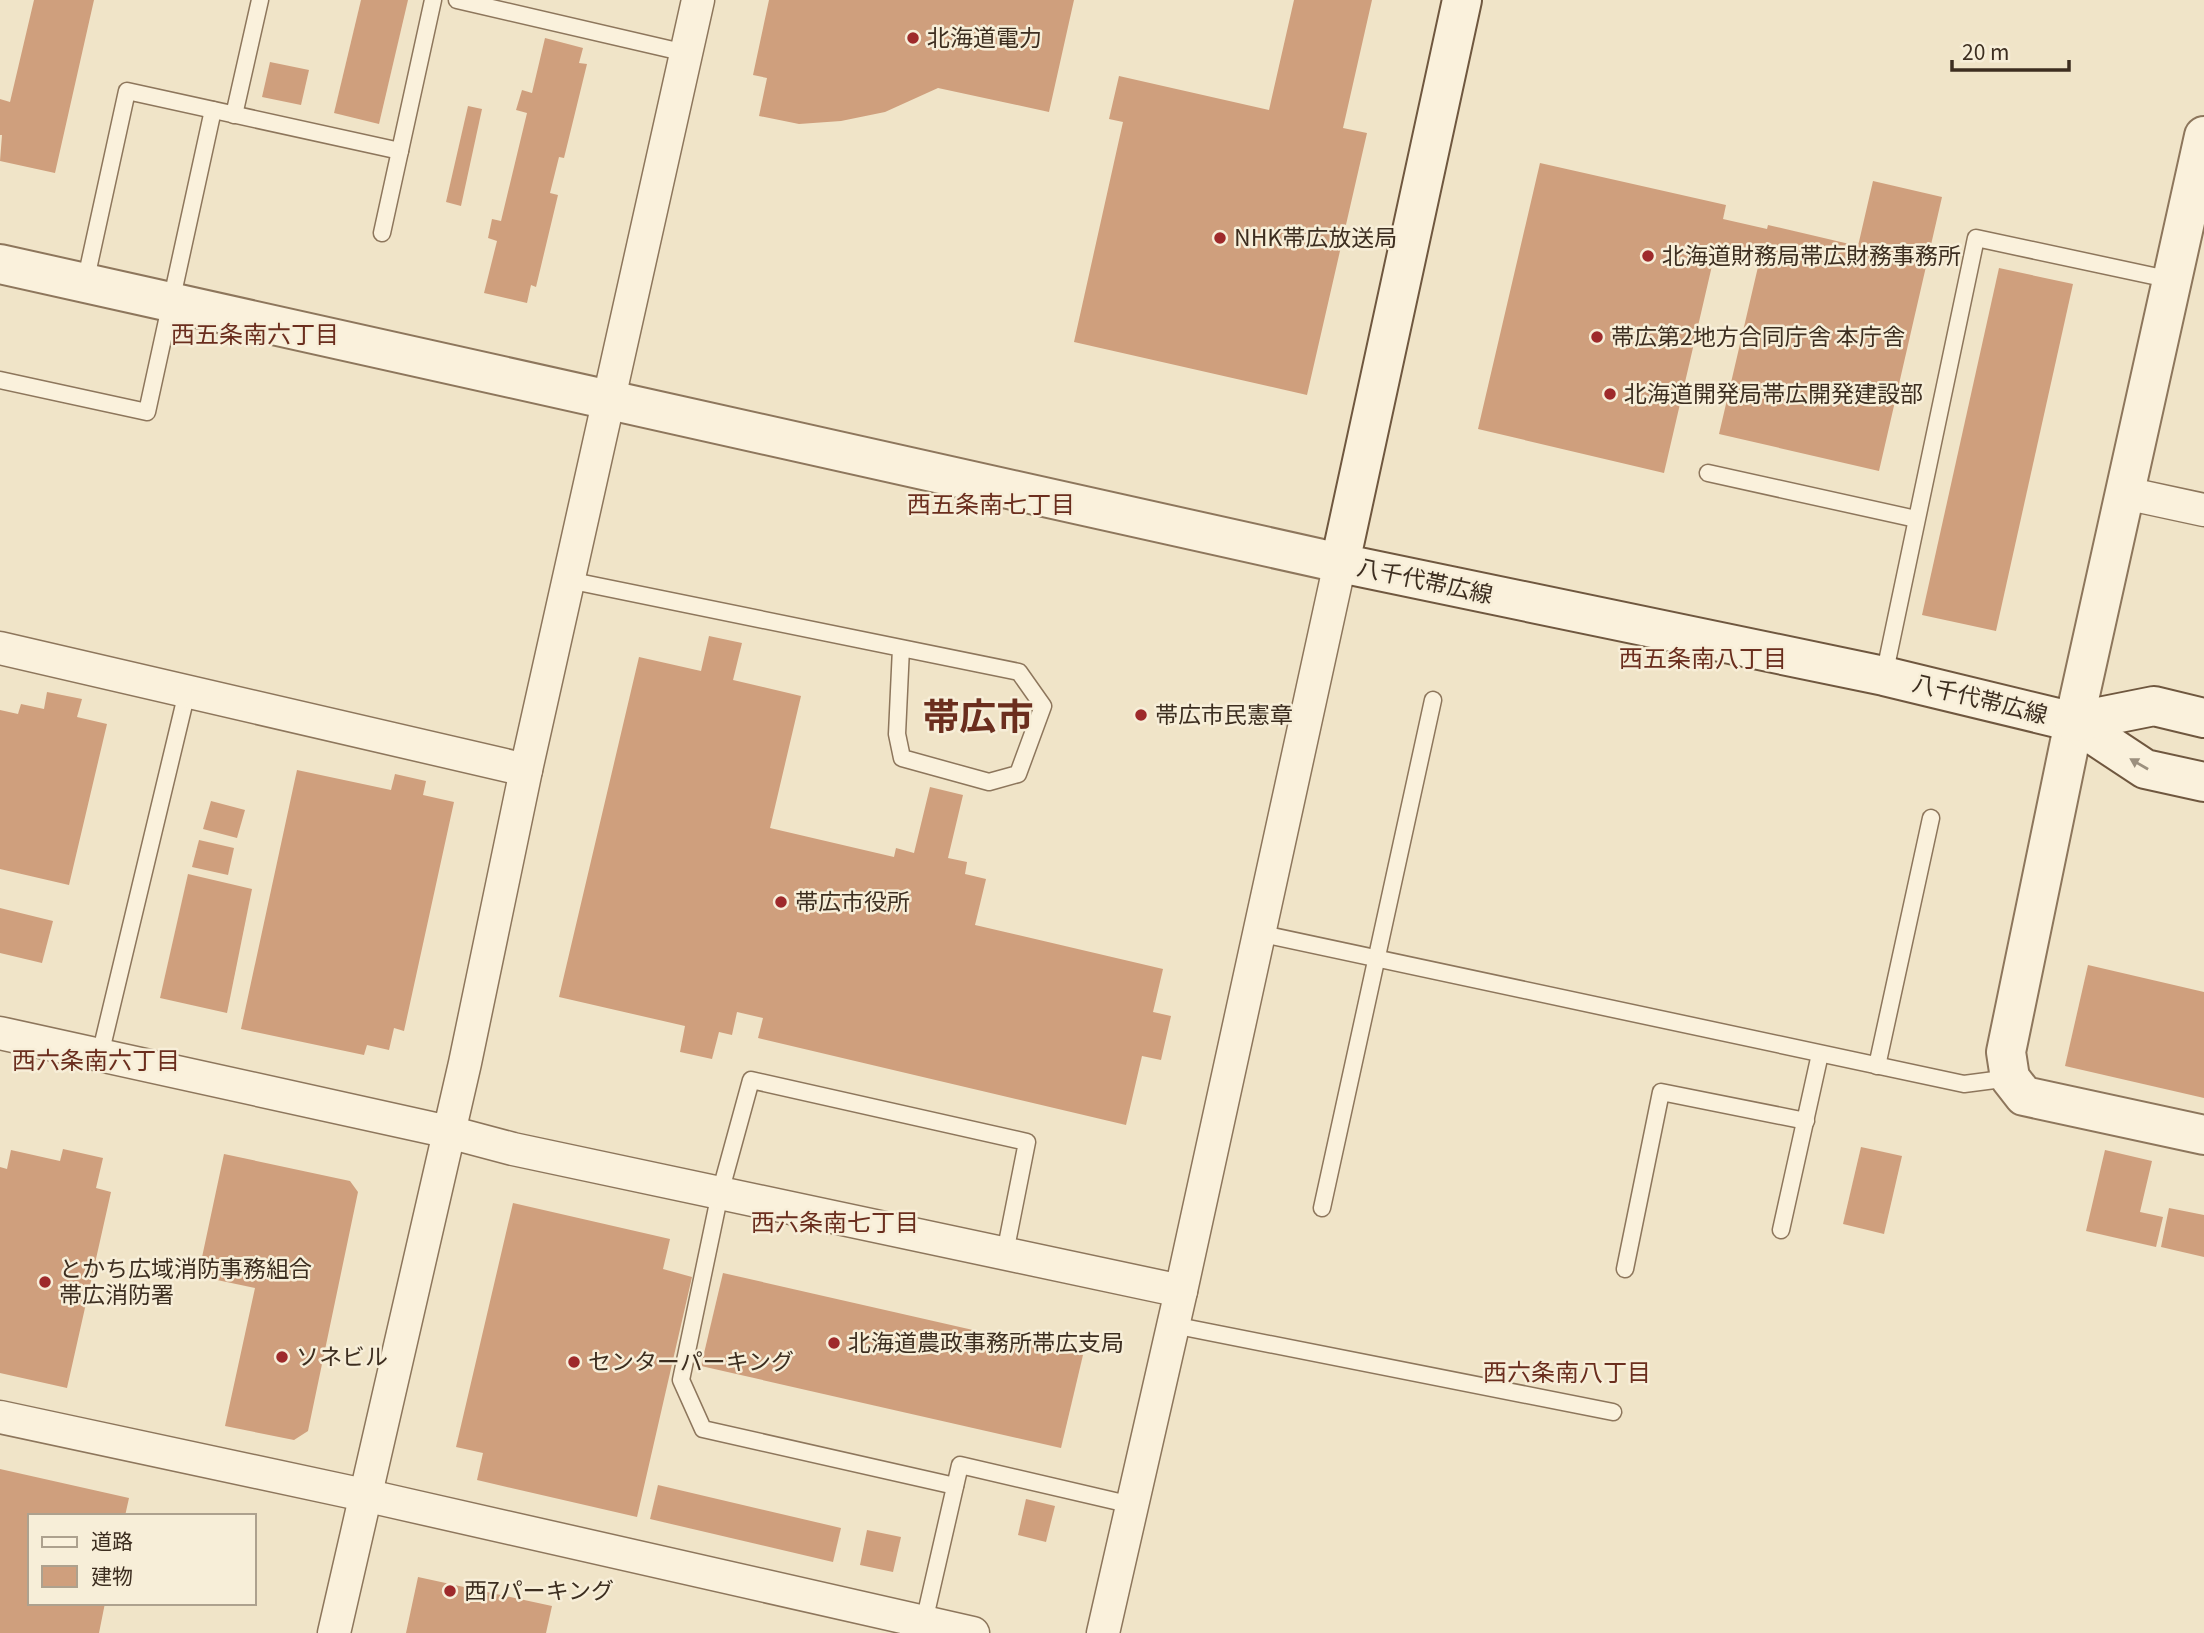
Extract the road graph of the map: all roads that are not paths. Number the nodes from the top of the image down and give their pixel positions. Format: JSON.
{"nodes":[{"id":1,"x":260,"y":0,"type":"edge"},
{"id":2,"x":433,"y":0,"type":"edge"},
{"id":3,"x":457,"y":0,"type":"edge"},
{"id":4,"x":698,"y":0,"type":"edge"},
{"id":5,"x":1462,"y":0,"type":"edge"},
{"id":6,"x":686,"y":52,"type":"junction"},
{"id":7,"x":212,"y":110,"type":"junction"},
{"id":8,"x":234,"y":115,"type":"junction"},
{"id":9,"x":2204,"y":136,"type":"edge"},
{"id":10,"x":400,"y":151,"type":"junction"},
{"id":11,"x":382,"y":233,"type":"dead end"},
{"id":12,"x":0,"y":264,"type":"edge"},
{"id":13,"x":2172,"y":280,"type":"junction"},
{"id":14,"x":85,"y":283,"type":"junction"},
{"id":15,"x":170,"y":302,"type":"junction"},
{"id":16,"x":0,"y":380,"type":"edge"},
{"id":17,"x":609,"y":400,"type":"junction"},
{"id":18,"x":1708,"y":473,"type":"dead end"},
{"id":19,"x":2125,"y":493,"type":"junction"},
{"id":20,"x":2204,"y":510,"type":"edge"},
{"id":21,"x":1916,"y":519,"type":"junction"},
{"id":22,"x":1340,"y":564,"type":"junction"},
{"id":23,"x":568,"y":580,"type":"junction"},
{"id":24,"x":0,"y":648,"type":"edge"},
{"id":25,"x":901,"y":648,"type":"junction"},
{"id":26,"x":1884,"y":676,"type":"junction"},
{"id":27,"x":187,"y":692,"type":"junction"},
{"id":28,"x":1433,"y":700,"type":"dead end"},
{"id":29,"x":2204,"y":718,"type":"edge"},
{"id":30,"x":2074,"y":722,"type":"junction"},
{"id":31,"x":526,"y":770,"type":"junction"},
{"id":32,"x":2204,"y":782,"type":"edge"},
{"id":33,"x":1931,"y":818,"type":"dead end"},
{"id":34,"x":1258,"y":933,"type":"junction"},
{"id":35,"x":1378,"y":957,"type":"junction"},
{"id":36,"x":0,"y":1033,"type":"edge"},
{"id":37,"x":1820,"y":1054,"type":"junction"},
{"id":38,"x":100,"y":1055,"type":"junction"},
{"id":39,"x":1877,"y":1066,"type":"junction"},
{"id":40,"x":2010,"y":1078,"type":"junction"},
{"id":41,"x":1806,"y":1121,"type":"junction"},
{"id":42,"x":449,"y":1132,"type":"junction"},
{"id":43,"x":2204,"y":1135,"type":"edge"},
{"id":44,"x":720,"y":1193,"type":"junction"},
{"id":45,"x":1322,"y":1208,"type":"dead end"},
{"id":46,"x":1782,"y":1230,"type":"dead end"},
{"id":47,"x":1004,"y":1254,"type":"junction"},
{"id":48,"x":1625,"y":1269,"type":"dead end"},
{"id":49,"x":1181,"y":1291,"type":"junction"},
{"id":50,"x":1173,"y":1325,"type":"junction"},
{"id":51,"x":1613,"y":1412,"type":"dead end"},
{"id":52,"x":0,"y":1417,"type":"edge"},
{"id":53,"x":955,"y":1486,"type":"junction"},
{"id":54,"x":364,"y":1495,"type":"junction"},
{"id":55,"x":1132,"y":1505,"type":"junction"},
{"id":56,"x":924,"y":1622,"type":"junction"},
{"id":57,"x":334,"y":1633,"type":"edge"},
{"id":58,"x":973,"y":1633,"type":"edge"},
{"id":59,"x":1103,"y":1633,"type":"edge"}],
"edges":[{"from":1,"to":8,"type":"lane"},
{"from":2,"to":10,"type":"lane"},
{"from":3,"to":6,"type":"lane"},
{"from":4,"to":6,"type":"street"},
{"from":5,"to":22,"type":"street","name":"八千代帯広線"},
{"from":6,"to":17,"type":"street"},
{"from":7,"to":8,"type":"lane"},
{"from":7,"to":14,"type":"lane"},
{"from":7,"to":15,"type":"lane"},
{"from":8,"to":10,"type":"lane"},
{"from":9,"to":13,"type":"street"},
{"from":10,"to":11,"type":"lane"},
{"from":12,"to":14,"type":"street"},
{"from":13,"to":19,"type":"street"},
{"from":13,"to":21,"type":"lane"},
{"from":14,"to":15,"type":"street"},
{"from":15,"to":16,"type":"lane"},
{"from":15,"to":17,"type":"street"},
{"from":17,"to":22,"type":"street"},
{"from":17,"to":23,"type":"street"},
{"from":18,"to":21,"type":"lane"},
{"from":19,"to":20,"type":"street"},
{"from":19,"to":30,"type":"street"},
{"from":21,"to":26,"type":"lane"},
{"from":22,"to":26,"type":"street","name":"八千代帯広線"},
{"from":22,"to":34,"type":"street"},
{"from":23,"to":25,"type":"lane"},
{"from":23,"to":31,"type":"street"},
{"from":24,"to":27,"type":"street"},
{"from":25,"to":25,"type":"lane"},
{"from":26,"to":30,"type":"street","name":"八千代帯広線"},
{"from":27,"to":31,"type":"street"},
{"from":27,"to":38,"type":"lane"},
{"from":28,"to":35,"type":"lane"},
{"from":29,"to":30,"type":"street","name":"八千代帯広線"},
{"from":32,"to":30,"type":"street","name":"八千代帯広線","one_way":true},
{"from":30,"to":40,"type":"street"},
{"from":31,"to":42,"type":"street"},
{"from":33,"to":39,"type":"lane"},
{"from":34,"to":35,"type":"lane"},
{"from":34,"to":49,"type":"street"},
{"from":35,"to":37,"type":"lane"},
{"from":35,"to":45,"type":"lane"},
{"from":36,"to":38,"type":"street"},
{"from":37,"to":39,"type":"lane"},
{"from":37,"to":41,"type":"lane"},
{"from":38,"to":42,"type":"street"},
{"from":39,"to":40,"type":"lane"},
{"from":40,"to":43,"type":"street"},
{"from":41,"to":46,"type":"lane"},
{"from":41,"to":48,"type":"lane"},
{"from":42,"to":44,"type":"street"},
{"from":42,"to":54,"type":"street"},
{"from":44,"to":47,"type":"street"},
{"from":44,"to":47,"type":"lane"},
{"from":44,"to":53,"type":"lane"},
{"from":47,"to":49,"type":"street"},
{"from":49,"to":50,"type":"street"},
{"from":50,"to":51,"type":"lane"},
{"from":50,"to":55,"type":"street"},
{"from":52,"to":54,"type":"street"},
{"from":53,"to":55,"type":"lane"},
{"from":53,"to":56,"type":"lane"},
{"from":54,"to":56,"type":"street"},
{"from":54,"to":57,"type":"street"},
{"from":55,"to":59,"type":"street"},
{"from":56,"to":58,"type":"street"}]}
